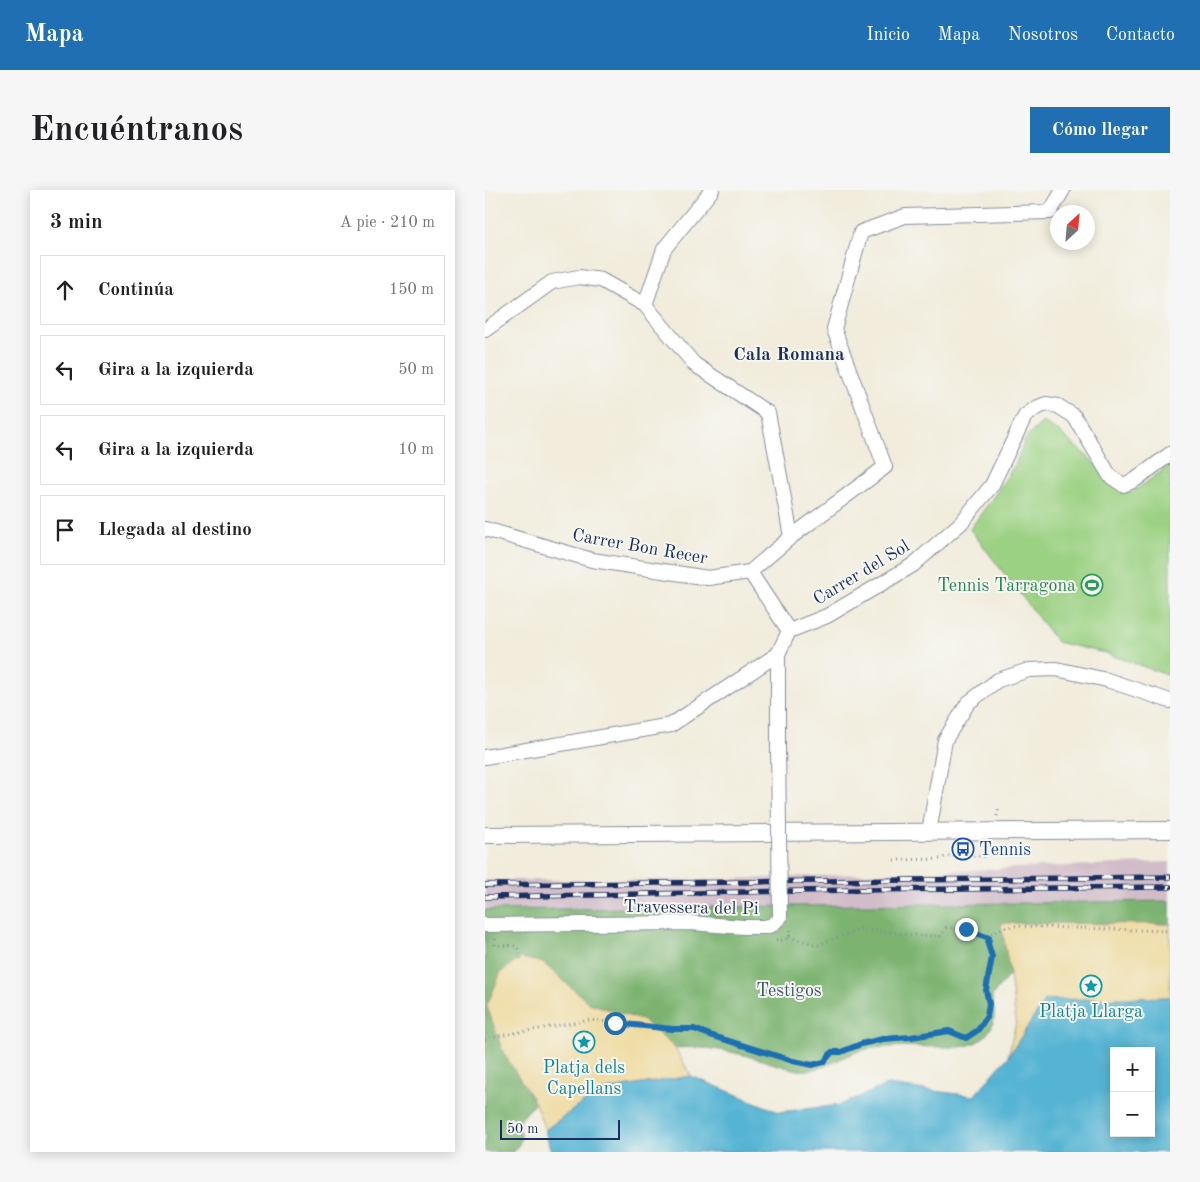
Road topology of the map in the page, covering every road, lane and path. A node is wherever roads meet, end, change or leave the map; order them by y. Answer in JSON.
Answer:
{"nodes":[{"id":1,"x":712,"y":190,"type":"edge"},
{"id":2,"x":1063,"y":190,"type":"edge"},
{"id":3,"x":645,"y":305,"type":"junction"},
{"id":4,"x":485,"y":330,"type":"edge"},
{"id":5,"x":1170,"y":454,"type":"edge"},
{"id":6,"x":485,"y":530,"type":"edge"},
{"id":7,"x":791,"y":537,"type":"junction"},
{"id":8,"x":750,"y":572,"type":"junction"},
{"id":9,"x":789,"y":631,"type":"junction"},
{"id":10,"x":778,"y":654,"type":"junction"},
{"id":11,"x":1170,"y":701,"type":"edge"},
{"id":12,"x":485,"y":757,"type":"edge"},
{"id":13,"x":1170,"y":830,"type":"edge"},
{"id":14,"x":929,"y":832,"type":"junction"},
{"id":15,"x":485,"y":834,"type":"edge"},
{"id":16,"x":490,"y":926,"type":"edge"},
{"id":17,"x":1170,"y":931,"type":"edge"},
{"id":18,"x":789,"y":937,"type":"dead end"},
{"id":19,"x":989,"y":938,"type":"junction"},
{"id":20,"x":521,"y":958,"type":"dead end"},
{"id":21,"x":485,"y":1040,"type":"edge"}],
"edges":[{"from":1,"to":3,"type":"street"},
{"from":2,"to":7,"type":"street"},
{"from":3,"to":4,"type":"street"},
{"from":3,"to":7,"type":"street"},
{"from":5,"to":9,"type":"street","name":"Carrer del Sol"},
{"from":6,"to":8,"type":"street","name":"Carrer Bon Recer"},
{"from":7,"to":8,"type":"street"},
{"from":8,"to":9,"type":"street"},
{"from":9,"to":10,"type":"street"},
{"from":10,"to":12,"type":"street"},
{"from":10,"to":16,"type":"street","name":"Travessera del Pi","bridge":true},
{"from":11,"to":14,"type":"street"},
{"from":13,"to":14,"type":"street"},
{"from":14,"to":15,"type":"street"},
{"from":16,"to":20,"type":"path"},
{"from":17,"to":19,"type":"path"},
{"from":18,"to":19,"type":"path"},
{"from":19,"to":21,"type":"path"}]}
